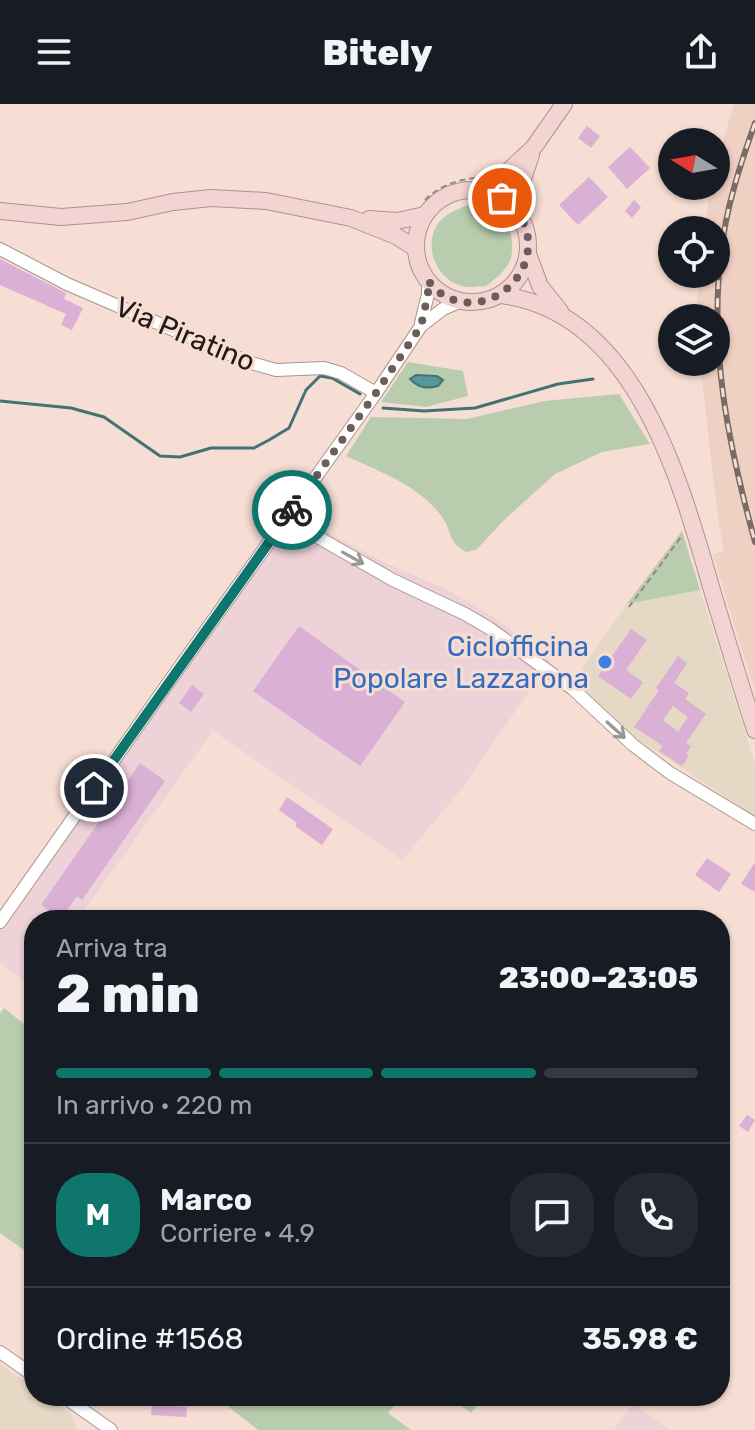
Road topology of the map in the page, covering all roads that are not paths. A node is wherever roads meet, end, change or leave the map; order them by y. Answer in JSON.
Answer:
{"nodes":[{"id":1,"x":564,"y":104,"type":"edge"},
{"id":2,"x":534,"y":147,"type":"junction"},
{"id":3,"x":482,"y":184,"type":"junction"},
{"id":4,"x":424,"y":208,"type":"junction"},
{"id":5,"x":0,"y":211,"type":"edge"},
{"id":6,"x":517,"y":212,"type":"junction"},
{"id":7,"x":351,"y":218,"type":"junction"},
{"id":8,"x":415,"y":248,"type":"junction"},
{"id":9,"x":0,"y":249,"type":"edge"},
{"id":10,"x":528,"y":254,"type":"junction"},
{"id":11,"x":428,"y":281,"type":"junction"},
{"id":12,"x":501,"y":295,"type":"junction"},
{"id":13,"x":459,"y":302,"type":"junction"},
{"id":14,"x":563,"y":316,"type":"junction"},
{"id":15,"x":421,"y":326,"type":"junction"},
{"id":16,"x":376,"y":393,"type":"junction"},
{"id":17,"x":286,"y":519,"type":"junction"},
{"id":18,"x":755,"y":730,"type":"edge"},
{"id":19,"x":755,"y":824,"type":"edge"},
{"id":20,"x":0,"y":922,"type":"edge"},
{"id":21,"x":0,"y":1352,"type":"edge"},
{"id":22,"x":24,"y":1369,"type":"edge"},
{"id":23,"x":77,"y":1406,"type":"edge"},
{"id":24,"x":111,"y":1430,"type":"edge"}],
"edges":[{"from":1,"to":2,"type":"main road"},
{"from":2,"to":3,"type":"main road"},
{"from":2,"to":6,"type":"main road"},
{"from":3,"to":4,"type":"main road"},
{"from":3,"to":6,"type":"main road"},
{"from":4,"to":7,"type":"main road"},
{"from":4,"to":8,"type":"main road"},
{"from":5,"to":7,"type":"main road"},
{"from":6,"to":10,"type":"main road"},
{"from":7,"to":8,"type":"main road"},
{"from":8,"to":11,"type":"main road"},
{"from":9,"to":16,"type":"street","name":"Via Piratino"},
{"from":10,"to":12,"type":"main road"},
{"from":10,"to":14,"type":"main road"},
{"from":11,"to":13,"type":"main road"},
{"from":11,"to":15,"type":"street"},
{"from":12,"to":13,"type":"main road"},
{"from":12,"to":14,"type":"main road"},
{"from":13,"to":15,"type":"street"},
{"from":14,"to":18,"type":"main road"},
{"from":15,"to":16,"type":"street"},
{"from":16,"to":17,"type":"street"},
{"from":17,"to":19,"type":"street","one_way":true},
{"from":17,"to":20,"type":"street"},
{"from":21,"to":22,"type":"street"},
{"from":23,"to":24,"type":"street"}]}
